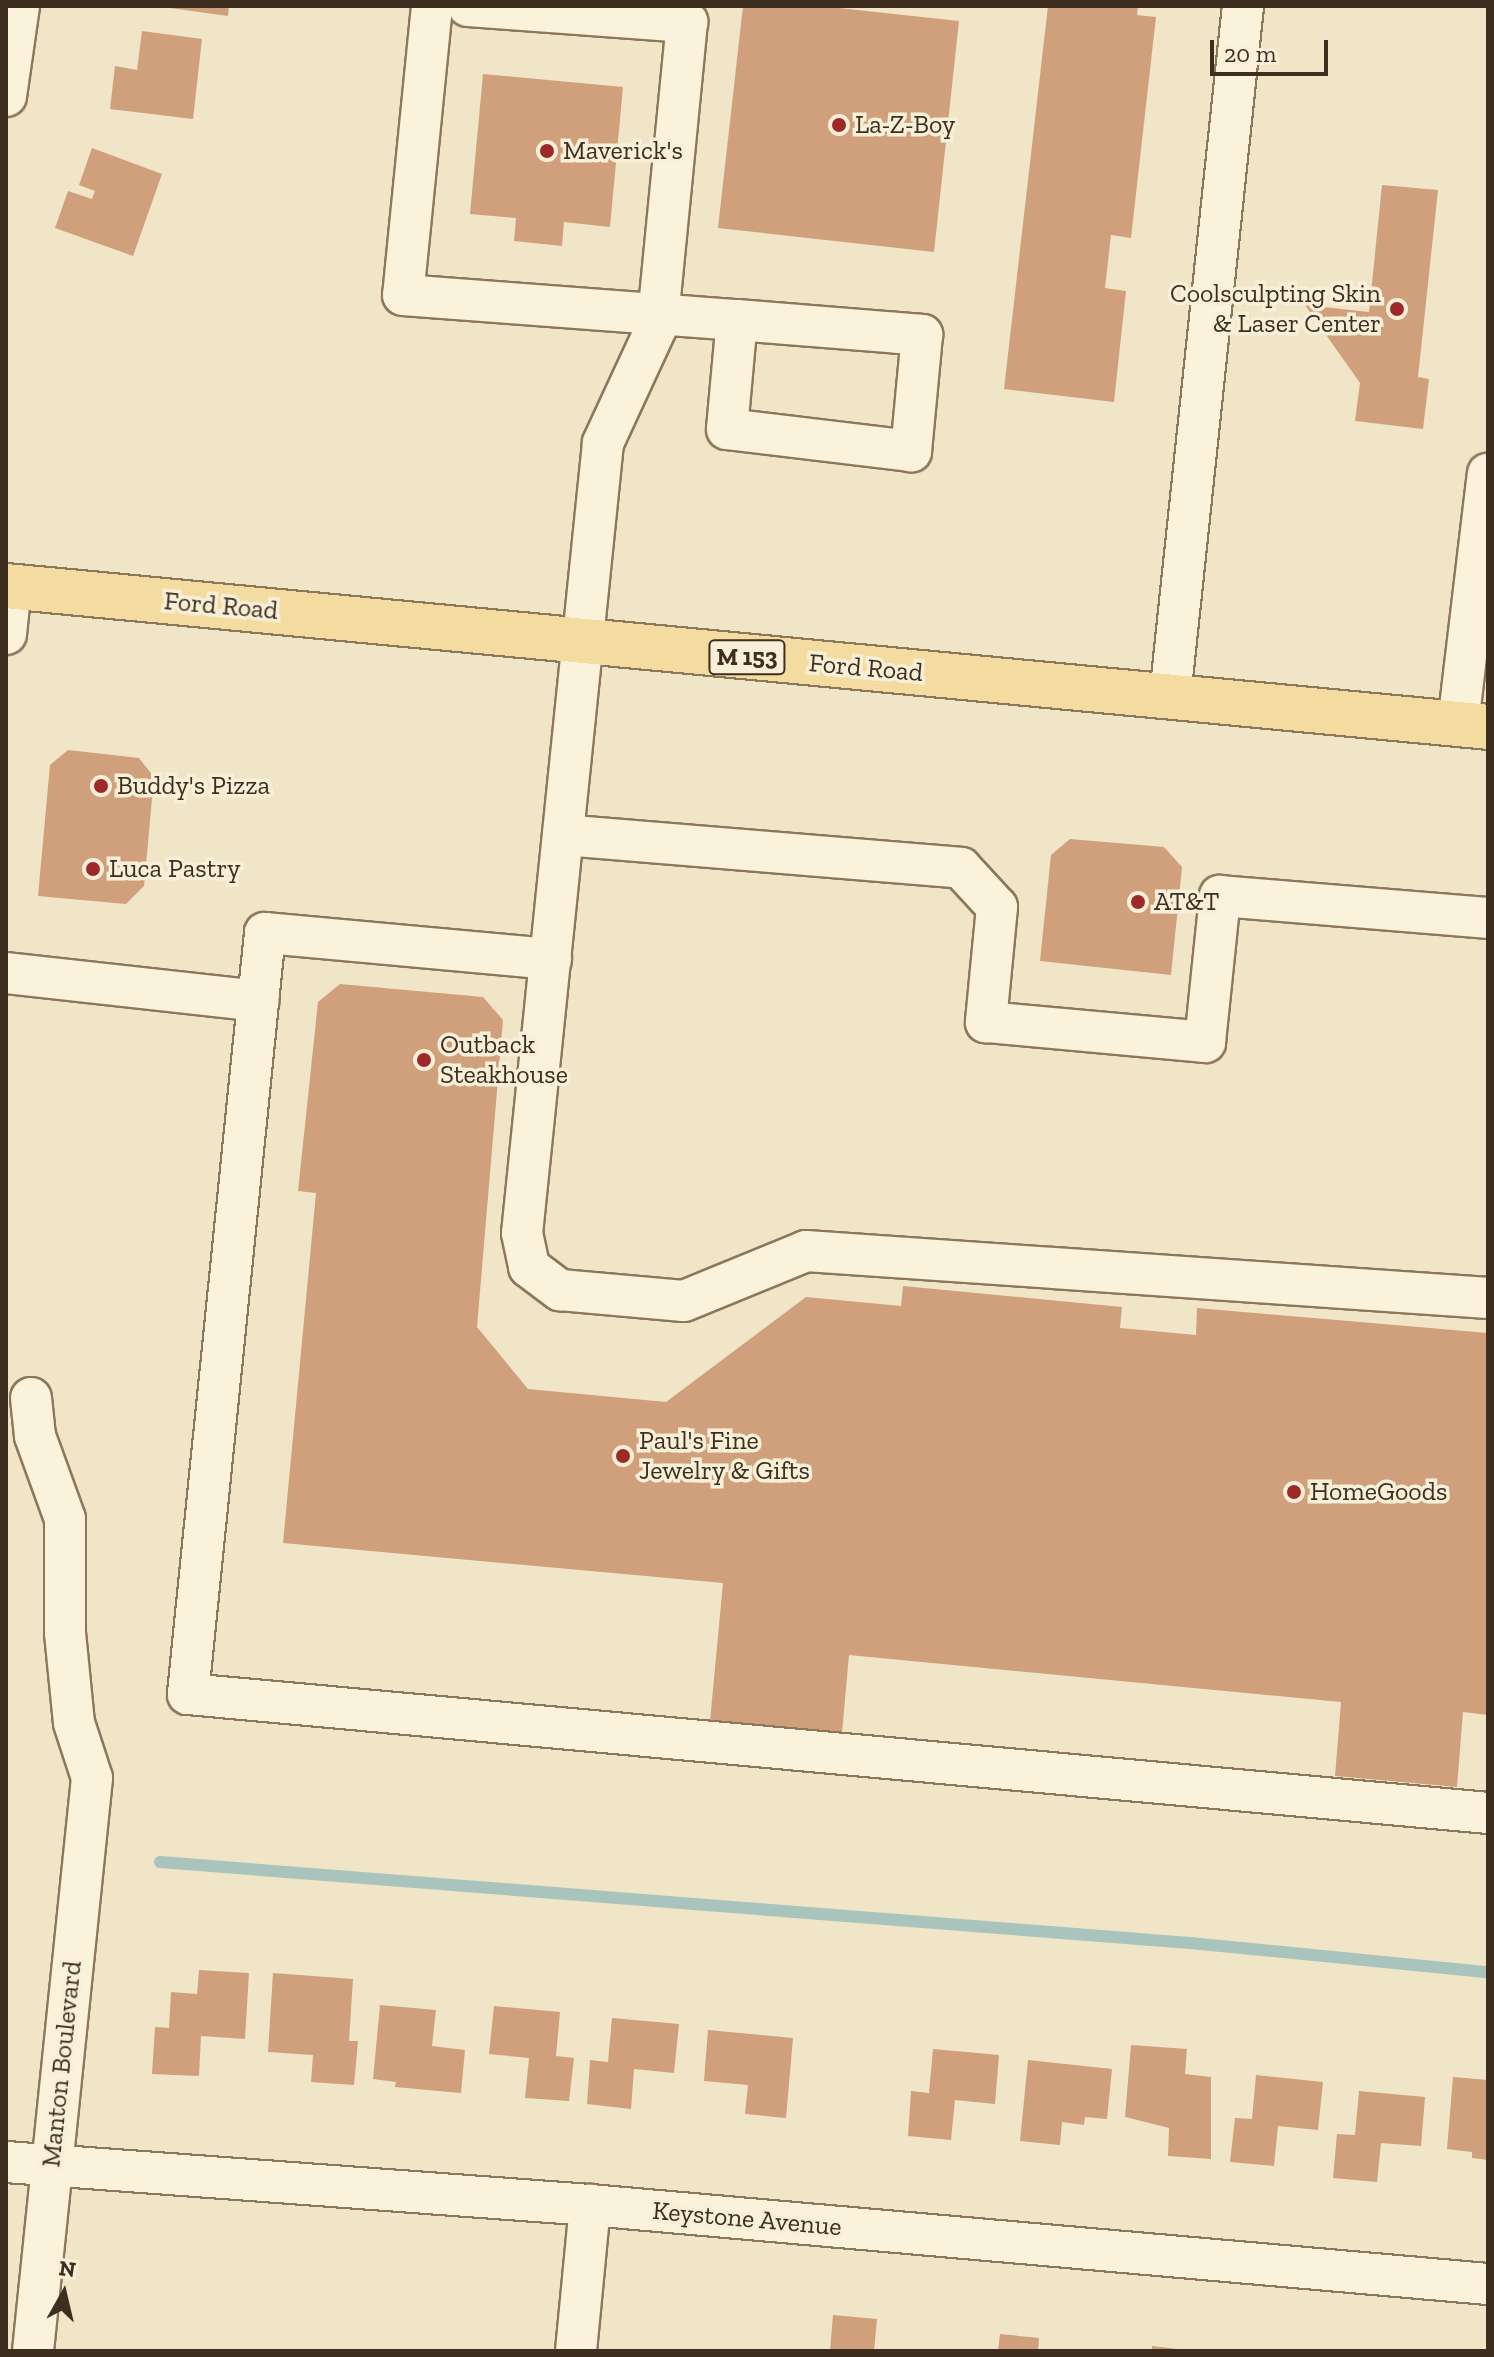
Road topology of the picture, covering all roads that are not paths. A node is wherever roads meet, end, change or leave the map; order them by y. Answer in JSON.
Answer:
{"nodes":[{"id":1,"x":19,"y":6,"type":"edge"},
{"id":2,"x":432,"y":6,"type":"edge"},
{"id":3,"x":468,"y":6,"type":"edge"},
{"id":4,"x":1243,"y":6,"type":"edge"},
{"id":5,"x":694,"y":14,"type":"edge"},
{"id":6,"x":6,"y":96,"type":"edge"},
{"id":7,"x":658,"y":315,"type":"junction"},
{"id":8,"x":737,"y":320,"type":"junction"},
{"id":9,"x":1488,"y":474,"type":"edge"},
{"id":10,"x":8,"y":586,"type":"edge"},
{"id":11,"x":6,"y":634,"type":"edge"},
{"id":12,"x":583,"y":641,"type":"junction"},
{"id":13,"x":1170,"y":697,"type":"junction"},
{"id":14,"x":1473,"y":726,"type":"edge"},
{"id":15,"x":563,"y":835,"type":"junction"},
{"id":16,"x":1488,"y":918,"type":"edge"},
{"id":17,"x":551,"y":959,"type":"junction"},
{"id":18,"x":6,"y":973,"type":"edge"},
{"id":19,"x":258,"y":1001,"type":"junction"},
{"id":20,"x":1488,"y":1298,"type":"edge"},
{"id":21,"x":31,"y":1398,"type":"dead end"},
{"id":22,"x":1488,"y":1813,"type":"edge"},
{"id":23,"x":6,"y":2162,"type":"edge"},
{"id":24,"x":52,"y":2167,"type":"junction"},
{"id":25,"x":590,"y":2205,"type":"junction"},
{"id":26,"x":1488,"y":2284,"type":"edge"},
{"id":27,"x":33,"y":2351,"type":"edge"},
{"id":28,"x":576,"y":2351,"type":"edge"}],
"edges":[{"from":1,"to":6,"type":"street"},
{"from":2,"to":7,"type":"street"},
{"from":3,"to":5,"type":"street"},
{"from":4,"to":13,"type":"street"},
{"from":5,"to":7,"type":"street"},
{"from":7,"to":8,"type":"street"},
{"from":7,"to":12,"type":"street"},
{"from":8,"to":8,"type":"street"},
{"from":9,"to":14,"type":"street"},
{"from":10,"to":11,"type":"street"},
{"from":10,"to":12,"type":"main road","name":"Ford Road","number":"M 153"},
{"from":12,"to":13,"type":"main road","name":"Ford Road","number":"M 153"},
{"from":12,"to":15,"type":"street"},
{"from":13,"to":14,"type":"main road","name":"Ford Road","number":"M 153"},
{"from":15,"to":16,"type":"street"},
{"from":15,"to":17,"type":"street"},
{"from":17,"to":19,"type":"street"},
{"from":17,"to":20,"type":"street"},
{"from":18,"to":19,"type":"street"},
{"from":19,"to":22,"type":"street"},
{"from":21,"to":24,"type":"street","name":"Manton Boulevard"},
{"from":23,"to":24,"type":"street","name":"Keystone Avenue"},
{"from":24,"to":25,"type":"street","name":"Keystone Avenue"},
{"from":24,"to":27,"type":"street","name":"Manton Boulevard"},
{"from":25,"to":26,"type":"street","name":"Keystone Avenue"},
{"from":25,"to":28,"type":"street"}]}
